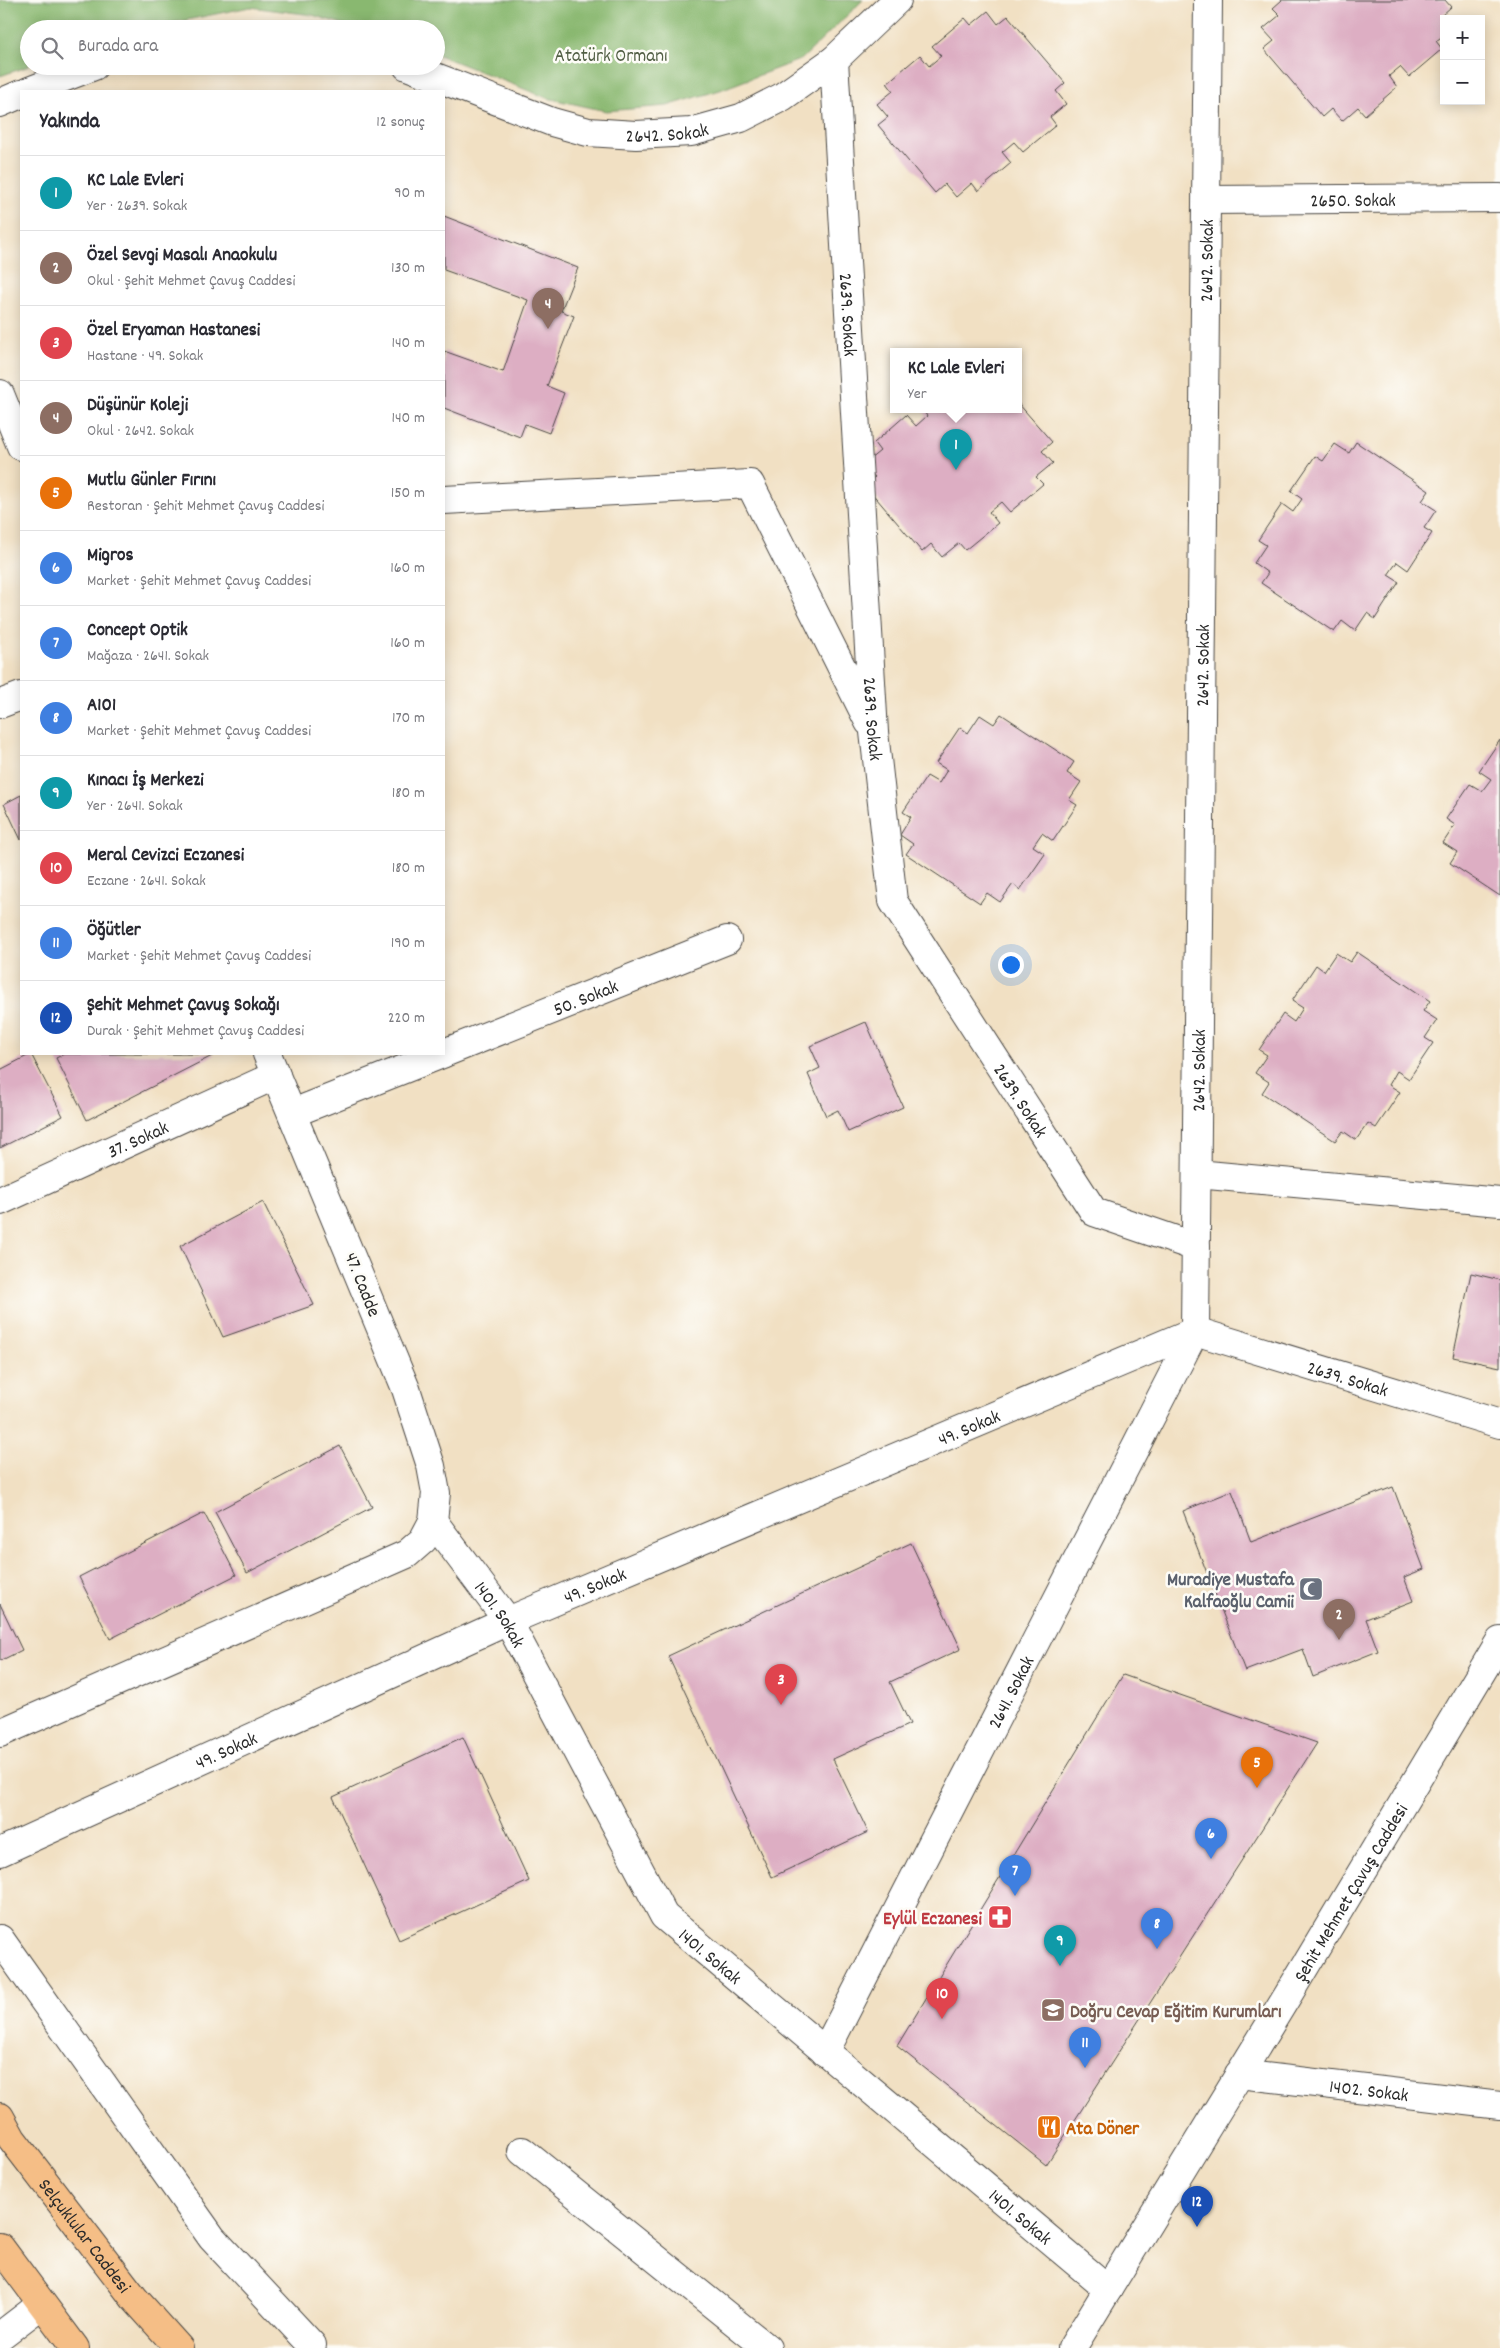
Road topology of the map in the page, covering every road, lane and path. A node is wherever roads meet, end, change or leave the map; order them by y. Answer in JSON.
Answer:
{"nodes":[{"id":1,"x":897,"y":0,"type":"edge"},
{"id":2,"x":1208,"y":0,"type":"edge"},
{"id":3,"x":834,"y":60,"type":"junction"},
{"id":4,"x":71,"y":75,"type":"edge"},
{"id":5,"x":430,"y":75,"type":"edge"},
{"id":6,"x":32,"y":90,"type":"edge"},
{"id":7,"x":20,"y":94,"type":"edge"},
{"id":8,"x":0,"y":103,"type":"edge"},
{"id":9,"x":1500,"y":198,"type":"edge"},
{"id":10,"x":1207,"y":200,"type":"junction"},
{"id":11,"x":0,"y":394,"type":"edge"},
{"id":12,"x":20,"y":444,"type":"edge"},
{"id":13,"x":445,"y":500,"type":"edge"},
{"id":14,"x":20,"y":696,"type":"edge"},
{"id":15,"x":0,"y":704,"type":"edge"},
{"id":16,"x":874,"y":732,"type":"junction"},
{"id":17,"x":727,"y":940,"type":"dead end"},
{"id":18,"x":445,"y":1053,"type":"edge"},
{"id":19,"x":440,"y":1055,"type":"edge"},
{"id":20,"x":272,"y":1064,"type":"edge"},
{"id":21,"x":293,"y":1112,"type":"junction"},
{"id":22,"x":1197,"y":1174,"type":"junction"},
{"id":23,"x":0,"y":1201,"type":"edge"},
{"id":24,"x":1500,"y":1202,"type":"edge"},
{"id":25,"x":1196,"y":1247,"type":"junction"},
{"id":26,"x":1196,"y":1331,"type":"junction"},
{"id":27,"x":1500,"y":1424,"type":"edge"},
{"id":28,"x":433,"y":1521,"type":"junction"},
{"id":29,"x":508,"y":1620,"type":"junction"},
{"id":30,"x":1500,"y":1641,"type":"edge"},
{"id":31,"x":0,"y":1733,"type":"edge"},
{"id":32,"x":0,"y":1852,"type":"edge"},
{"id":33,"x":0,"y":1938,"type":"edge"},
{"id":34,"x":825,"y":2052,"type":"junction"},
{"id":35,"x":1239,"y":2074,"type":"junction"},
{"id":36,"x":1500,"y":2105,"type":"edge"},
{"id":37,"x":0,"y":2117,"type":"edge"},
{"id":38,"x":522,"y":2152,"type":"dead end"},
{"id":39,"x":2,"y":2252,"type":"edge"},
{"id":40,"x":1108,"y":2289,"type":"junction"},
{"id":41,"x":42,"y":2304,"type":"junction"},
{"id":42,"x":0,"y":2336,"type":"edge"},
{"id":43,"x":312,"y":2345,"type":"dead end"},
{"id":44,"x":75,"y":2348,"type":"edge"},
{"id":45,"x":179,"y":2348,"type":"edge"},
{"id":46,"x":767,"y":2348,"type":"edge"},
{"id":47,"x":1072,"y":2348,"type":"edge"}],
"edges":[{"from":1,"to":3,"type":"street","name":"2642. Sokak"},
{"from":2,"to":10,"type":"street","name":"2642. Sokak"},
{"from":3,"to":5,"type":"street","name":"2642. Sokak"},
{"from":3,"to":16,"type":"street","name":"2639. Sokak"},
{"from":4,"to":6,"type":"street"},
{"from":7,"to":8,"type":"street"},
{"from":9,"to":10,"type":"street","name":"2650. Sokak"},
{"from":10,"to":22,"type":"street","name":"2642. Sokak"},
{"from":11,"to":12,"type":"street"},
{"from":13,"to":16,"type":"street"},
{"from":14,"to":15,"type":"street"},
{"from":16,"to":25,"type":"street","name":"2639. Sokak"},
{"from":17,"to":18,"type":"street","name":"50. Sokak"},
{"from":19,"to":21,"type":"street","name":"50. Sokak"},
{"from":20,"to":21,"type":"street","name":"47. Cadde"},
{"from":20,"to":23,"type":"street","name":"37. Sokak"},
{"from":21,"to":28,"type":"street","name":"47. Cadde"},
{"from":22,"to":24,"type":"street"},
{"from":22,"to":25,"type":"street","name":"2642. Sokak"},
{"from":25,"to":26,"type":"street","name":"2642. Sokak"},
{"from":26,"to":27,"type":"street","name":"2639. Sokak"},
{"from":26,"to":29,"type":"street","name":"49. Sokak"},
{"from":26,"to":34,"type":"street","name":"2641. Sokak"},
{"from":28,"to":29,"type":"street","name":"1401. Sokak"},
{"from":28,"to":31,"type":"street"},
{"from":29,"to":32,"type":"street","name":"49. Sokak"},
{"from":29,"to":34,"type":"street","name":"1401. Sokak"},
{"from":30,"to":35,"type":"street","name":"Şehit Mehmet Çavuş Caddesi"},
{"from":33,"to":43,"type":"street"},
{"from":34,"to":40,"type":"street","name":"1401. Sokak"},
{"from":35,"to":36,"type":"street","name":"1402. Sokak"},
{"from":35,"to":40,"type":"street","name":"Şehit Mehmet Çavuş Caddesi"},
{"from":37,"to":45,"type":"main road","name":"Selçuklular Caddesi"},
{"from":38,"to":46,"type":"street"},
{"from":39,"to":41,"type":"main road"},
{"from":40,"to":47,"type":"street","name":"Şehit Mehmet Çavuş Caddesi"},
{"from":41,"to":42,"type":"street"},
{"from":41,"to":44,"type":"main road"}]}
